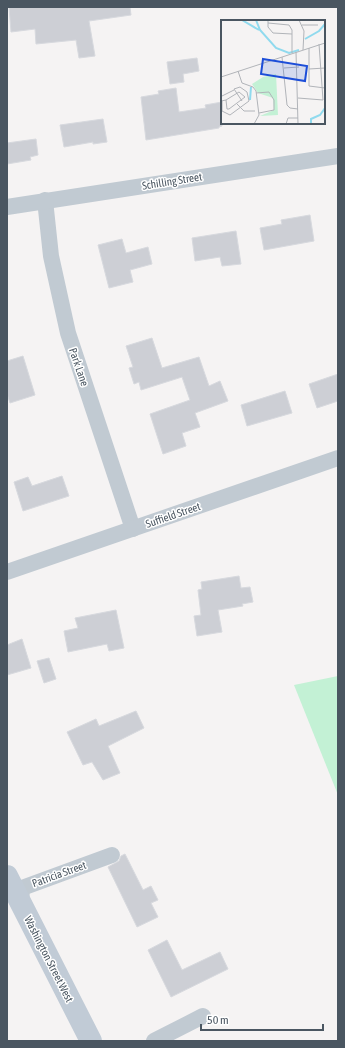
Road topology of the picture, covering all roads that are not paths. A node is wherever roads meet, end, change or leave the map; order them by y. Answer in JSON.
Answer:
{"nodes":[{"id":1,"x":338,"y":156,"type":"edge"},
{"id":2,"x":45,"y":200,"type":"junction"},
{"id":3,"x":7,"y":207,"type":"edge"},
{"id":4,"x":338,"y":458,"type":"edge"},
{"id":5,"x":133,"y":529,"type":"junction"},
{"id":6,"x":7,"y":572,"type":"edge"},
{"id":7,"x":112,"y":855,"type":"dead end"},
{"id":8,"x":7,"y":876,"type":"edge"},
{"id":9,"x":21,"y":904,"type":"junction"},
{"id":10,"x":203,"y":1016,"type":"dead end"},
{"id":11,"x":91,"y":1041,"type":"edge"},
{"id":12,"x":154,"y":1041,"type":"edge"}],
"edges":[{"from":1,"to":2,"type":"street","name":"Schilling Street"},
{"from":2,"to":3,"type":"street","name":"Schilling Street"},
{"from":2,"to":5,"type":"street","name":"Park Lane"},
{"from":4,"to":5,"type":"street","name":"Suffield Street"},
{"from":5,"to":6,"type":"street","name":"Suffield Street"},
{"from":7,"to":9,"type":"street","name":"Patricia Street"},
{"from":8,"to":9,"type":"street","name":"Washington Street West"},
{"from":9,"to":11,"type":"street","name":"Washington Street West"},
{"from":10,"to":12,"type":"street"}]}
